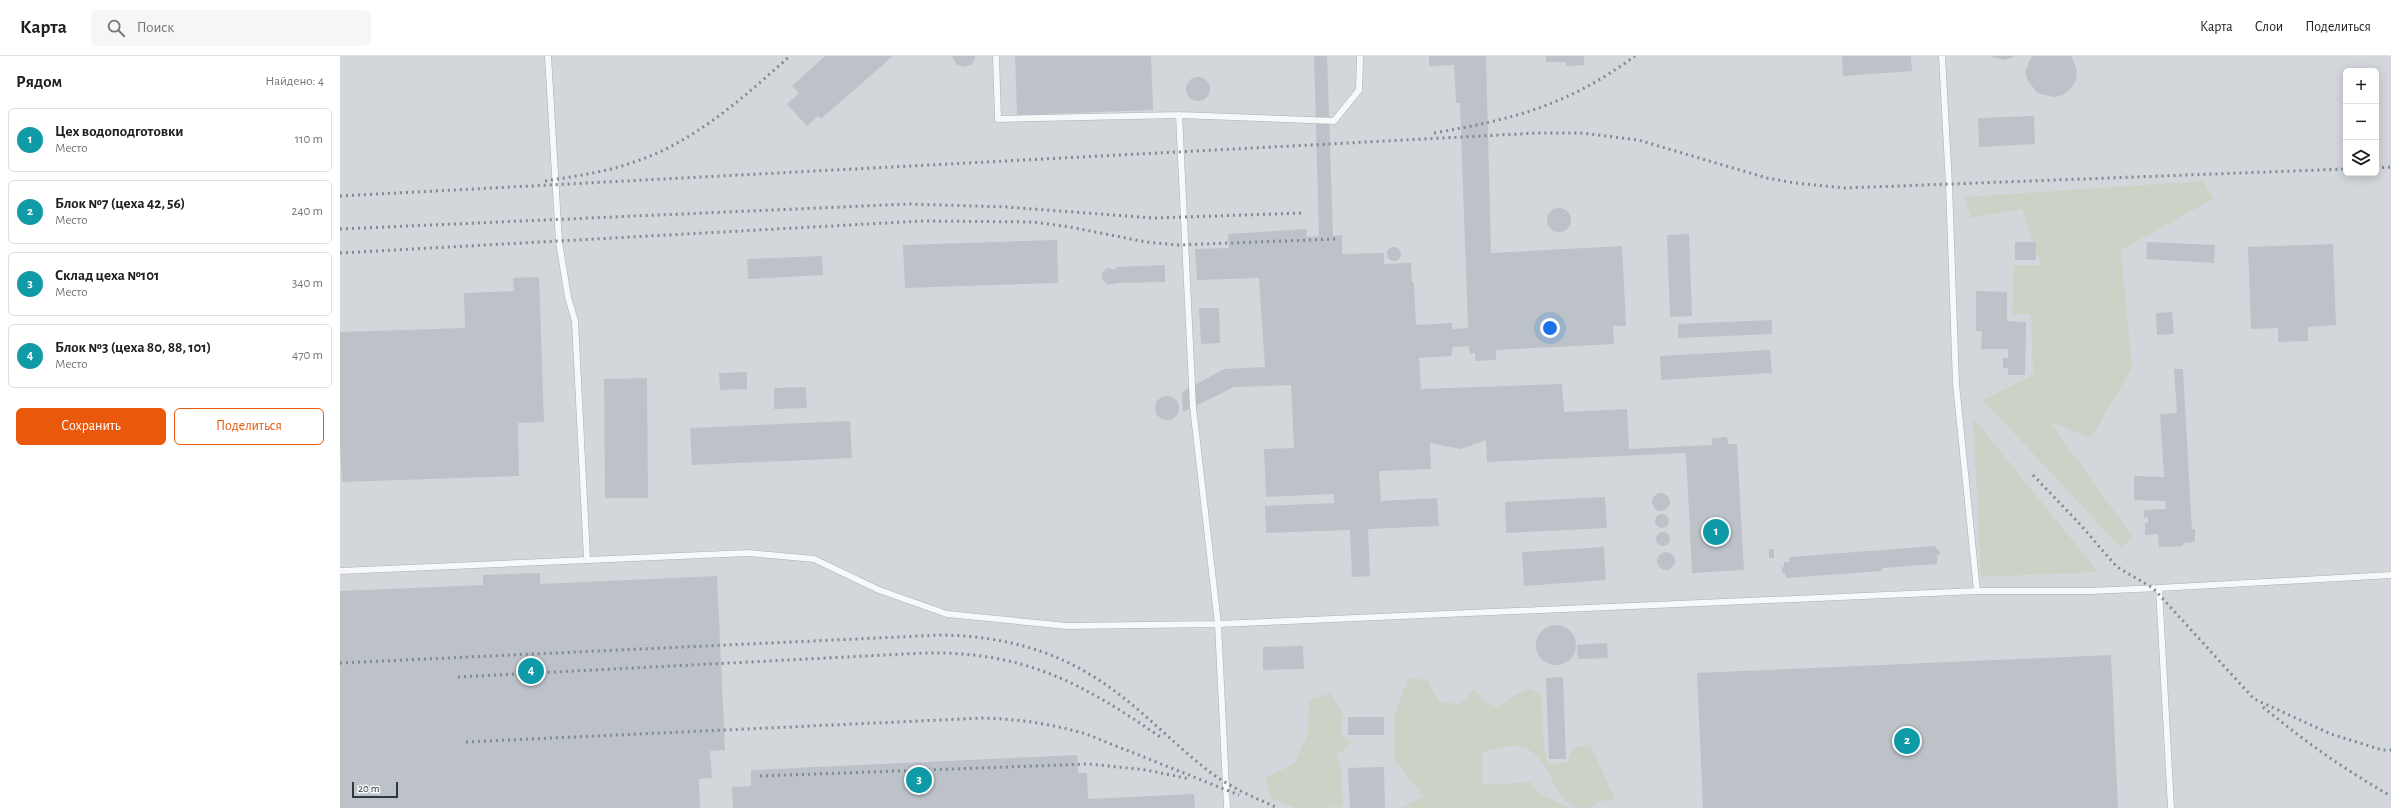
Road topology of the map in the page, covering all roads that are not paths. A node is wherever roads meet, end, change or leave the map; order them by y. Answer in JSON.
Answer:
{"nodes":[{"id":1,"x":548,"y":56,"type":"edge"},
{"id":2,"x":996,"y":56,"type":"edge"},
{"id":3,"x":1360,"y":56,"type":"edge"},
{"id":4,"x":1942,"y":56,"type":"edge"},
{"id":5,"x":1179,"y":115,"type":"junction"},
{"id":6,"x":587,"y":559,"type":"junction"},
{"id":7,"x":340,"y":571,"type":"edge"},
{"id":8,"x":2391,"y":575,"type":"edge"},
{"id":9,"x":2160,"y":588,"type":"junction"},
{"id":10,"x":1977,"y":591,"type":"junction"},
{"id":11,"x":1218,"y":624,"type":"junction"},
{"id":12,"x":1227,"y":808,"type":"edge"},
{"id":13,"x":2171,"y":808,"type":"edge"}],
"edges":[{"from":1,"to":6,"type":"lane"},
{"from":2,"to":5,"type":"lane"},
{"from":3,"to":5,"type":"lane"},
{"from":4,"to":10,"type":"lane"},
{"from":5,"to":11,"type":"lane"},
{"from":6,"to":7,"type":"lane"},
{"from":6,"to":11,"type":"lane"},
{"from":8,"to":9,"type":"lane"},
{"from":9,"to":10,"type":"lane"},
{"from":9,"to":13,"type":"lane"},
{"from":10,"to":11,"type":"lane"},
{"from":11,"to":12,"type":"lane"}]}
